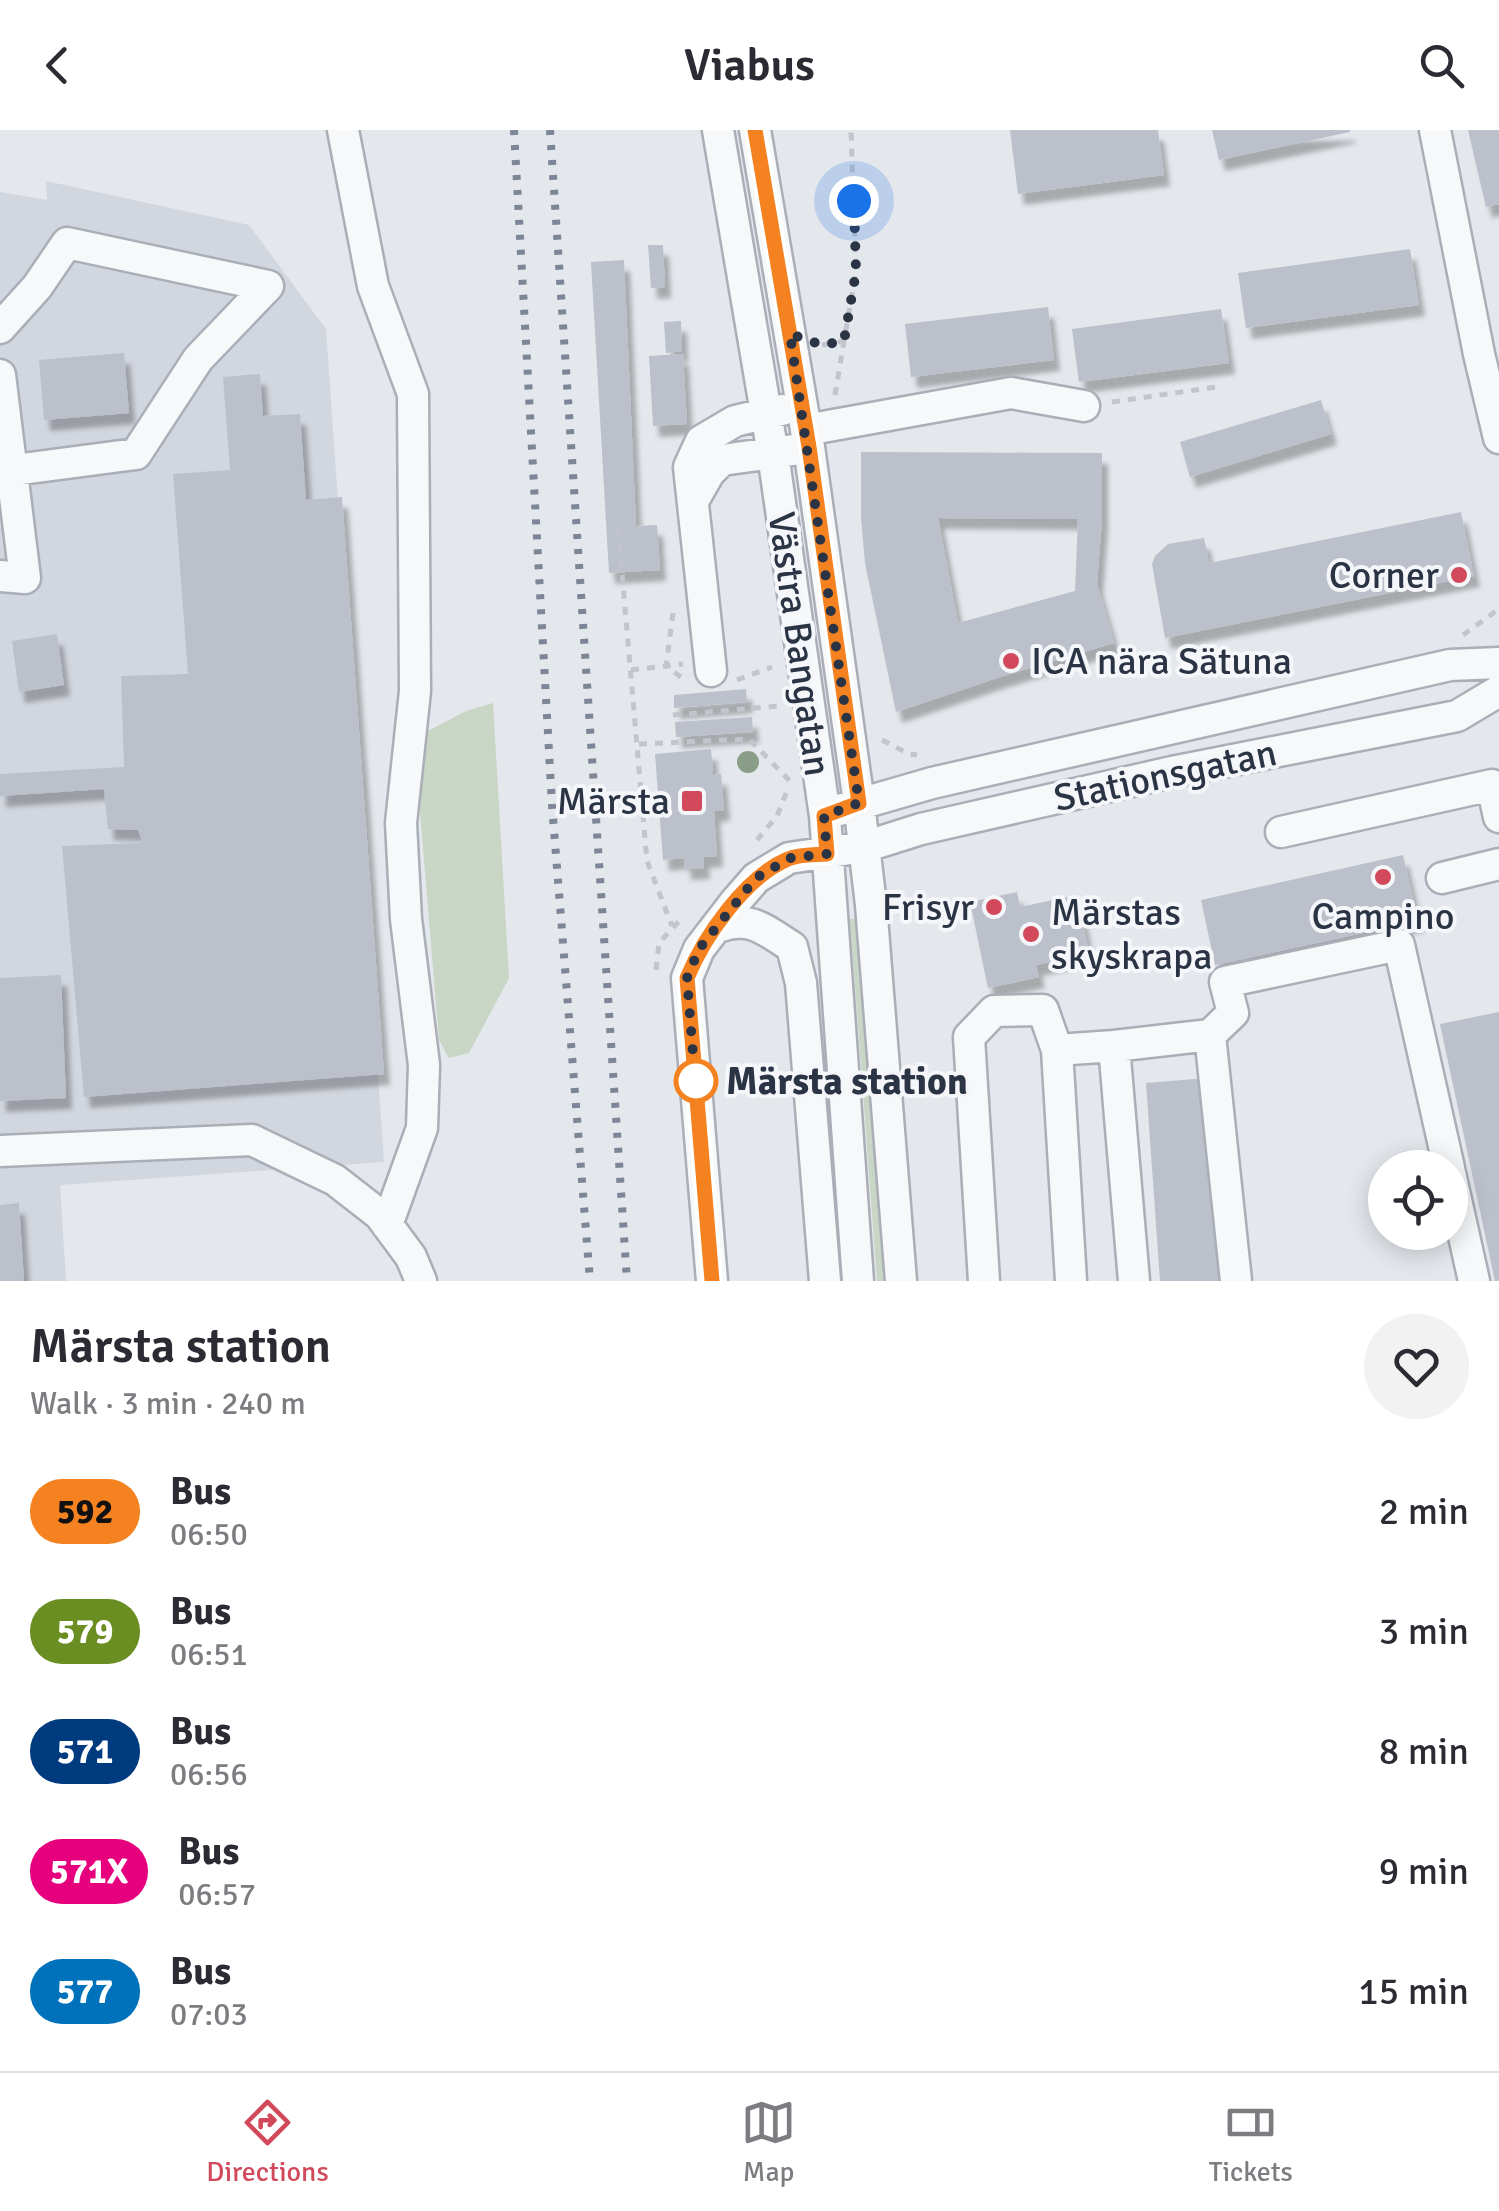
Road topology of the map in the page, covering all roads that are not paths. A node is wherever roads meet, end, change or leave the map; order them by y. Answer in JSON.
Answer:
{"nodes":[{"id":1,"x":343,"y":130,"type":"edge"},
{"id":2,"x":718,"y":130,"type":"edge"},
{"id":3,"x":755,"y":130,"type":"edge"},
{"id":4,"x":1435,"y":130,"type":"edge"},
{"id":5,"x":0,"y":328,"type":"edge"},
{"id":6,"x":0,"y":375,"type":"edge"},
{"id":7,"x":1084,"y":406,"type":"road end"},
{"id":8,"x":766,"y":411,"type":"junction"},
{"id":9,"x":805,"y":428,"type":"junction"},
{"id":10,"x":1499,"y":438,"type":"edge"},
{"id":11,"x":773,"y":454,"type":"junction"},
{"id":12,"x":14,"y":470,"type":"junction"},
{"id":13,"x":693,"y":500,"type":"junction"},
{"id":14,"x":0,"y":576,"type":"edge"},
{"id":15,"x":1499,"y":663,"type":"edge"},
{"id":16,"x":711,"y":666,"type":"road end"},
{"id":17,"x":1499,"y":691,"type":"edge"},
{"id":18,"x":859,"y":803,"type":"junction"},
{"id":19,"x":824,"y":816,"type":"junction"},
{"id":20,"x":1499,"y":817,"type":"edge"},
{"id":21,"x":1281,"y":832,"type":"dead end"},
{"id":22,"x":864,"y":847,"type":"junction"},
{"id":23,"x":827,"y":854,"type":"junction"},
{"id":24,"x":1499,"y":864,"type":"edge"},
{"id":25,"x":1442,"y":878,"type":"dead end"},
{"id":26,"x":708,"y":938,"type":"junction"},
{"id":27,"x":1210,"y":1035,"type":"junction"},
{"id":28,"x":1114,"y":1046,"type":"junction"},
{"id":29,"x":1056,"y":1050,"type":"junction"},
{"id":30,"x":1445,"y":1150,"type":"edge"},
{"id":31,"x":0,"y":1152,"type":"edge"},
{"id":32,"x":387,"y":1225,"type":"junction"},
{"id":33,"x":1467,"y":1250,"type":"edge"},
{"id":34,"x":422,"y":1281,"type":"edge"},
{"id":35,"x":712,"y":1281,"type":"edge"},
{"id":36,"x":824,"y":1281,"type":"edge"},
{"id":37,"x":858,"y":1281,"type":"edge"},
{"id":38,"x":901,"y":1281,"type":"edge"},
{"id":39,"x":984,"y":1281,"type":"edge"},
{"id":40,"x":1071,"y":1281,"type":"edge"},
{"id":41,"x":1134,"y":1281,"type":"edge"},
{"id":42,"x":1236,"y":1281,"type":"edge"},
{"id":43,"x":1474,"y":1281,"type":"edge"}],
"edges":[{"from":1,"to":32,"type":"street"},
{"from":2,"to":8,"type":"street","name":"Västra Bangatan"},
{"from":3,"to":9,"type":"street","name":"Västra Bangatan"},
{"from":4,"to":10,"type":"street"},
{"from":5,"to":12,"type":"street"},
{"from":6,"to":12,"type":"street"},
{"from":7,"to":9,"type":"street"},
{"from":8,"to":9,"type":"street"},
{"from":8,"to":11,"type":"street","name":"Västra Bangatan"},
{"from":8,"to":13,"type":"street"},
{"from":9,"to":11,"type":"street"},
{"from":9,"to":18,"type":"street","name":"Västra Bangatan"},
{"from":11,"to":13,"type":"street"},
{"from":11,"to":19,"type":"street","name":"Västra Bangatan"},
{"from":12,"to":14,"type":"street"},
{"from":13,"to":16,"type":"street"},
{"from":15,"to":18,"type":"street","name":"Stationsgatan"},
{"from":17,"to":22,"type":"street","name":"Stationsgatan"},
{"from":18,"to":19,"type":"street","name":"Stationsgatan"},
{"from":18,"to":22,"type":"street","name":"Västra Bangatan"},
{"from":19,"to":23,"type":"street","name":"Västra Bangatan"},
{"from":20,"to":21,"type":"street"},
{"from":22,"to":23,"type":"street","name":"Stationsgatan"},
{"from":22,"to":38,"type":"street","name":"Västra Bangatan"},
{"from":23,"to":26,"type":"street","name":"Stationsgatan"},
{"from":23,"to":37,"type":"street","name":"Västra Bangatan"},
{"from":24,"to":25,"type":"street"},
{"from":26,"to":35,"type":"street"},
{"from":26,"to":36,"type":"street"},
{"from":27,"to":28,"type":"street"},
{"from":27,"to":30,"type":"street"},
{"from":27,"to":42,"type":"street"},
{"from":28,"to":29,"type":"street"},
{"from":28,"to":41,"type":"street"},
{"from":29,"to":39,"type":"street"},
{"from":29,"to":40,"type":"street"},
{"from":31,"to":32,"type":"street"},
{"from":32,"to":34,"type":"street"},
{"from":33,"to":43,"type":"street"}]}
